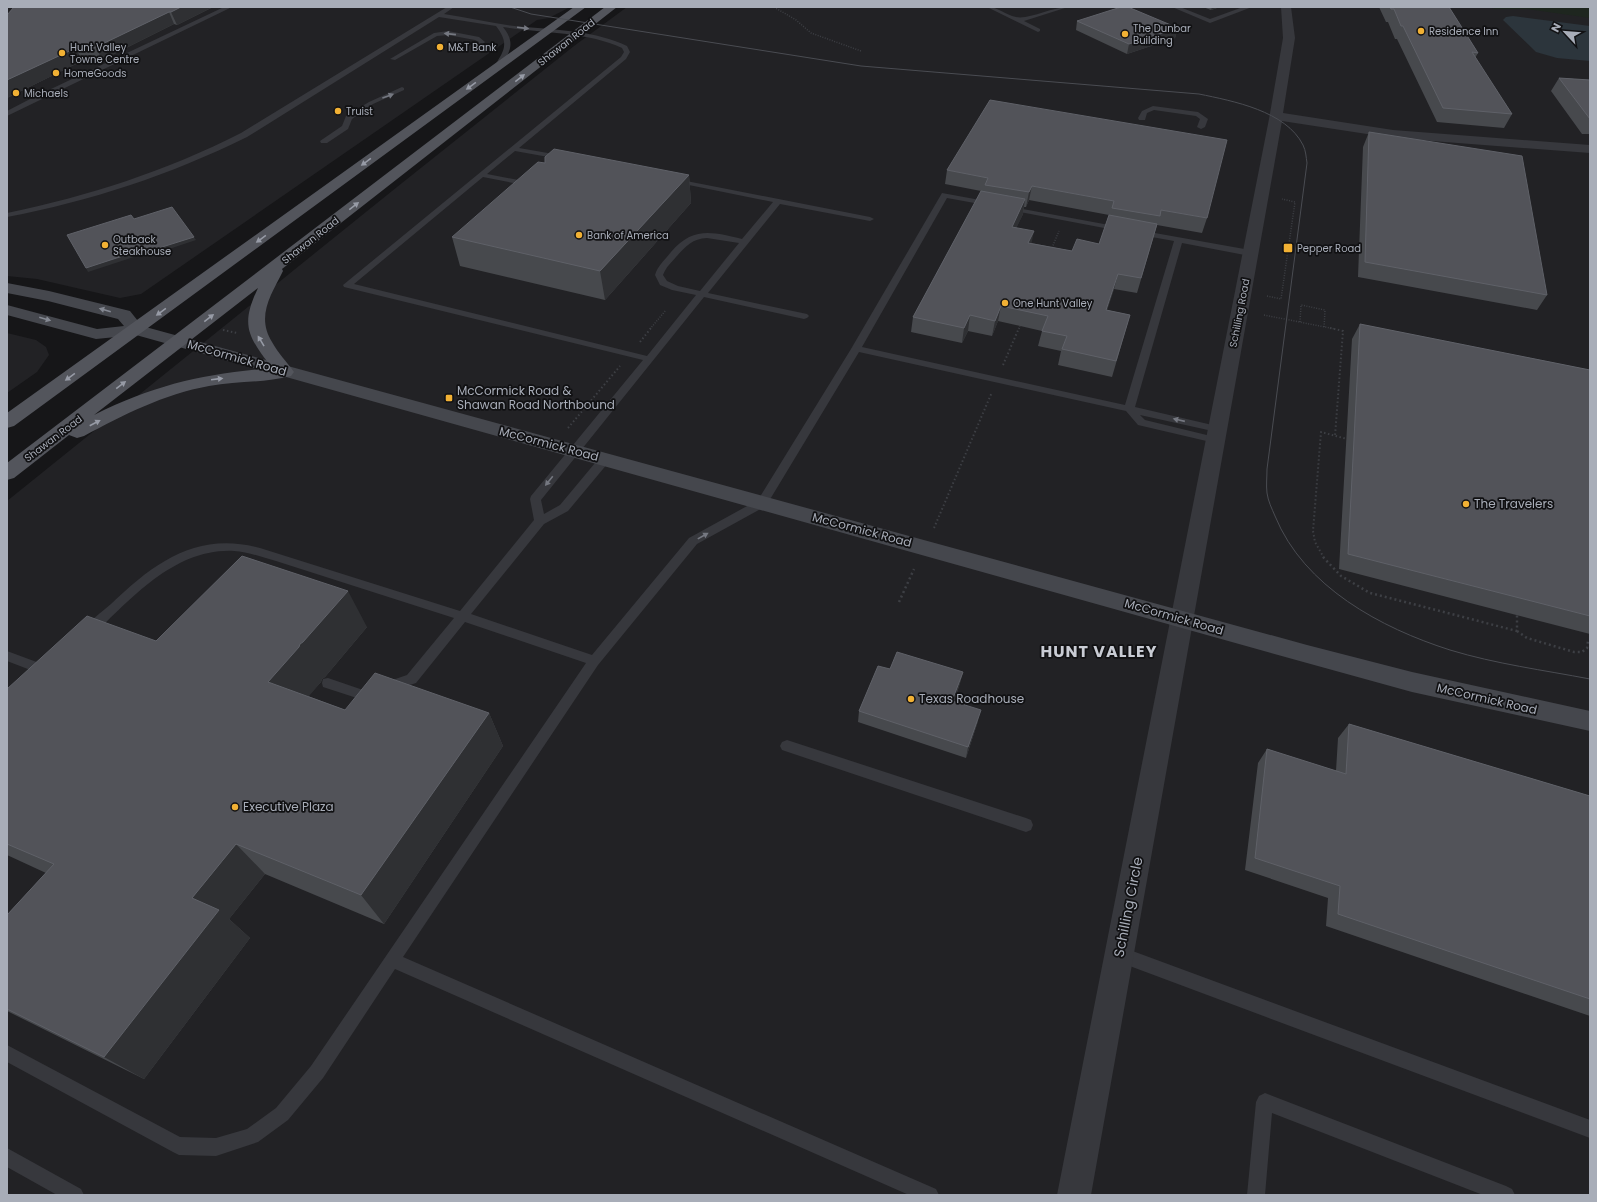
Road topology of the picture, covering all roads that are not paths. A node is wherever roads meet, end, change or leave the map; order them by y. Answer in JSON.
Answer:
{"nodes":[{"id":1,"x":229,"y":7,"type":"edge"},
{"id":2,"x":581,"y":7,"type":"edge"},
{"id":3,"x":612,"y":7,"type":"edge"},
{"id":4,"x":990,"y":7,"type":"edge"},
{"id":5,"x":1065,"y":7,"type":"edge"},
{"id":6,"x":1175,"y":7,"type":"edge"},
{"id":7,"x":1286,"y":7,"type":"edge"},
{"id":8,"x":448,"y":8,"type":"edge"},
{"id":9,"x":1247,"y":8,"type":"edge"},
{"id":10,"x":438,"y":15,"type":"junction"},
{"id":11,"x":1016,"y":19,"type":"junction"},
{"id":12,"x":1024,"y":19,"type":"junction"},
{"id":13,"x":498,"y":25,"type":"junction"},
{"id":14,"x":1045,"y":28,"type":"dead end"},
{"id":15,"x":548,"y":30,"type":"junction"},
{"id":16,"x":1038,"y":30,"type":"dead end"},
{"id":17,"x":576,"y":34,"type":"junction"},
{"id":18,"x":479,"y":46,"type":"dead end"},
{"id":19,"x":393,"y":59,"type":"dead end"},
{"id":20,"x":496,"y":68,"type":"junction"},
{"id":21,"x":402,"y":89,"type":"dead end"},
{"id":22,"x":7,"y":114,"type":"edge"},
{"id":23,"x":1276,"y":116,"type":"junction"},
{"id":24,"x":1142,"y":118,"type":"dead end"},
{"id":25,"x":1201,"y":127,"type":"dead end"},
{"id":26,"x":324,"y":141,"type":"dead end"},
{"id":27,"x":514,"y":149,"type":"junction"},
{"id":28,"x":1590,"y":149,"type":"edge"},
{"id":29,"x":574,"y":161,"type":"edge"},
{"id":30,"x":482,"y":175,"type":"junction"},
{"id":31,"x":664,"y":178,"type":"edge"},
{"id":32,"x":539,"y":187,"type":"edge"},
{"id":33,"x":778,"y":201,"type":"junction"},
{"id":34,"x":7,"y":215,"type":"edge"},
{"id":35,"x":870,"y":219,"type":"dead end"},
{"id":36,"x":1180,"y":240,"type":"junction"},
{"id":37,"x":744,"y":242,"type":"junction"},
{"id":38,"x":1250,"y":253,"type":"junction"},
{"id":39,"x":278,"y":264,"type":"junction"},
{"id":40,"x":7,"y":288,"type":"edge"},
{"id":41,"x":702,"y":294,"type":"junction"},
{"id":42,"x":7,"y":310,"type":"edge"},
{"id":43,"x":804,"y":316,"type":"dead end"},
{"id":44,"x":136,"y":330,"type":"junction"},
{"id":45,"x":178,"y":342,"type":"junction"},
{"id":46,"x":856,"y":349,"type":"junction"},
{"id":47,"x":649,"y":359,"type":"junction"},
{"id":48,"x":285,"y":372,"type":"junction"},
{"id":49,"x":1129,"y":409,"type":"junction"},
{"id":50,"x":7,"y":422,"type":"edge"},
{"id":51,"x":1216,"y":434,"type":"junction"},
{"id":52,"x":574,"y":451,"type":"junction"},
{"id":53,"x":23,"y":460,"type":"junction"},
{"id":54,"x":604,"y":460,"type":"junction"},
{"id":55,"x":7,"y":473,"type":"edge"},
{"id":56,"x":762,"y":503,"type":"junction"},
{"id":57,"x":540,"y":521,"type":"junction"},
{"id":58,"x":462,"y":616,"type":"junction"},
{"id":59,"x":1181,"y":618,"type":"junction"},
{"id":60,"x":79,"y":641,"type":"edge"},
{"id":61,"x":7,"y":656,"type":"edge"},
{"id":62,"x":57,"y":661,"type":"edge"},
{"id":63,"x":594,"y":661,"type":"junction"},
{"id":64,"x":46,"y":671,"type":"junction"},
{"id":65,"x":35,"y":681,"type":"edge"},
{"id":66,"x":328,"y":683,"type":"dead end"},
{"id":67,"x":1590,"y":721,"type":"edge"},
{"id":68,"x":787,"y":746,"type":"dead end"},
{"id":69,"x":1026,"y":825,"type":"dead end"},
{"id":70,"x":1119,"y":954,"type":"junction"},
{"id":71,"x":392,"y":960,"type":"junction"},
{"id":72,"x":7,"y":1053,"type":"edge"},
{"id":73,"x":1590,"y":1129,"type":"edge"},
{"id":74,"x":7,"y":1157,"type":"edge"},
{"id":75,"x":75,"y":1195,"type":"edge"},
{"id":76,"x":930,"y":1195,"type":"edge"},
{"id":77,"x":1074,"y":1195,"type":"edge"},
{"id":78,"x":1256,"y":1195,"type":"edge"},
{"id":79,"x":1506,"y":1195,"type":"edge"}],
"edges":[{"from":1,"to":22,"type":"lane"},
{"from":2,"to":15,"type":"main road","name":"Shawan Road"},
{"from":3,"to":17,"type":"main road","name":"Shawan Road"},
{"from":4,"to":11,"type":"lane"},
{"from":5,"to":12,"type":"lane"},
{"from":6,"to":9,"type":"lane"},
{"from":7,"to":23,"type":"street","name":"Schilling Road"},
{"from":8,"to":10,"type":"lane"},
{"from":8,"to":15,"type":"lane"},
{"from":10,"to":13,"type":"lane"},
{"from":10,"to":34,"type":"lane"},
{"from":11,"to":12,"type":"lane"},
{"from":11,"to":16,"type":"lane"},
{"from":12,"to":14,"type":"lane"},
{"from":13,"to":15,"type":"lane","one_way":true},
{"from":13,"to":20,"type":"lane"},
{"from":15,"to":17,"type":"lane"},
{"from":15,"to":20,"type":"main road","name":"Shawan Road"},
{"from":17,"to":27,"type":"lane"},
{"from":39,"to":17,"type":"main road","name":"Shawan Road","one_way":true},
{"from":18,"to":19,"type":"lane","one_way":true},
{"from":20,"to":44,"type":"main road","name":"Shawan Road","one_way":true},
{"from":26,"to":21,"type":"lane","one_way":true},
{"from":23,"to":28,"type":"street"},
{"from":23,"to":38,"type":"street","name":"Schilling Road"},
{"from":24,"to":25,"type":"lane"},
{"from":27,"to":29,"type":"lane"},
{"from":27,"to":30,"type":"lane"},
{"from":30,"to":32,"type":"lane"},
{"from":30,"to":47,"type":"lane"},
{"from":31,"to":33,"type":"lane"},
{"from":33,"to":35,"type":"lane"},
{"from":33,"to":37,"type":"lane"},
{"from":36,"to":38,"type":"lane"},
{"from":36,"to":46,"type":"lane"},
{"from":36,"to":49,"type":"lane"},
{"from":37,"to":41,"type":"lane"},
{"from":37,"to":41,"type":"lane"},
{"from":38,"to":51,"type":"street","name":"Schilling Road"},
{"from":45,"to":39,"type":"main road","name":"Shawan Road","one_way":true},
{"from":48,"to":39,"type":"main road","one_way":true},
{"from":44,"to":40,"type":"main road","one_way":true},
{"from":41,"to":43,"type":"lane"},
{"from":41,"to":47,"type":"lane"},
{"from":42,"to":44,"type":"main road","name":"McCormick Road","one_way":true},
{"from":44,"to":45,"type":"main road","name":"McCormick Road"},
{"from":44,"to":50,"type":"main road","name":"Shawan Road","one_way":true},
{"from":45,"to":48,"type":"main road","name":"McCormick Road"},
{"from":53,"to":45,"type":"main road","name":"Shawan Road","one_way":true},
{"from":46,"to":49,"type":"lane"},
{"from":46,"to":56,"type":"lane"},
{"from":47,"to":52,"type":"lane"},
{"from":48,"to":52,"type":"main road","name":"McCormick Road"},
{"from":53,"to":48,"type":"main road","one_way":true},
{"from":49,"to":51,"type":"lane"},
{"from":51,"to":59,"type":"street","name":"Schilling Road"},
{"from":52,"to":54,"type":"main road","name":"McCormick Road"},
{"from":52,"to":57,"type":"lane","one_way":true},
{"from":53,"to":55,"type":"main road","name":"Shawan Road"},
{"from":54,"to":56,"type":"main road","name":"McCormick Road"},
{"from":54,"to":57,"type":"lane"},
{"from":56,"to":59,"type":"main road","name":"McCormick Road"},
{"from":63,"to":56,"type":"lane","one_way":true},
{"from":57,"to":58,"type":"lane"},
{"from":58,"to":60,"type":"lane"},
{"from":58,"to":63,"type":"lane"},
{"from":58,"to":66,"type":"lane"},
{"from":59,"to":67,"type":"main road","name":"McCormick Road"},
{"from":59,"to":70,"type":"street","name":"Schilling Circle"},
{"from":61,"to":64,"type":"lane"},
{"from":62,"to":64,"type":"lane"},
{"from":63,"to":71,"type":"lane"},
{"from":64,"to":65,"type":"lane"},
{"from":68,"to":69,"type":"lane"},
{"from":70,"to":73,"type":"lane"},
{"from":70,"to":77,"type":"street","name":"Schilling Circle"},
{"from":71,"to":72,"type":"lane"},
{"from":71,"to":76,"type":"lane"},
{"from":74,"to":75,"type":"lane"},
{"from":78,"to":79,"type":"lane"}]}
